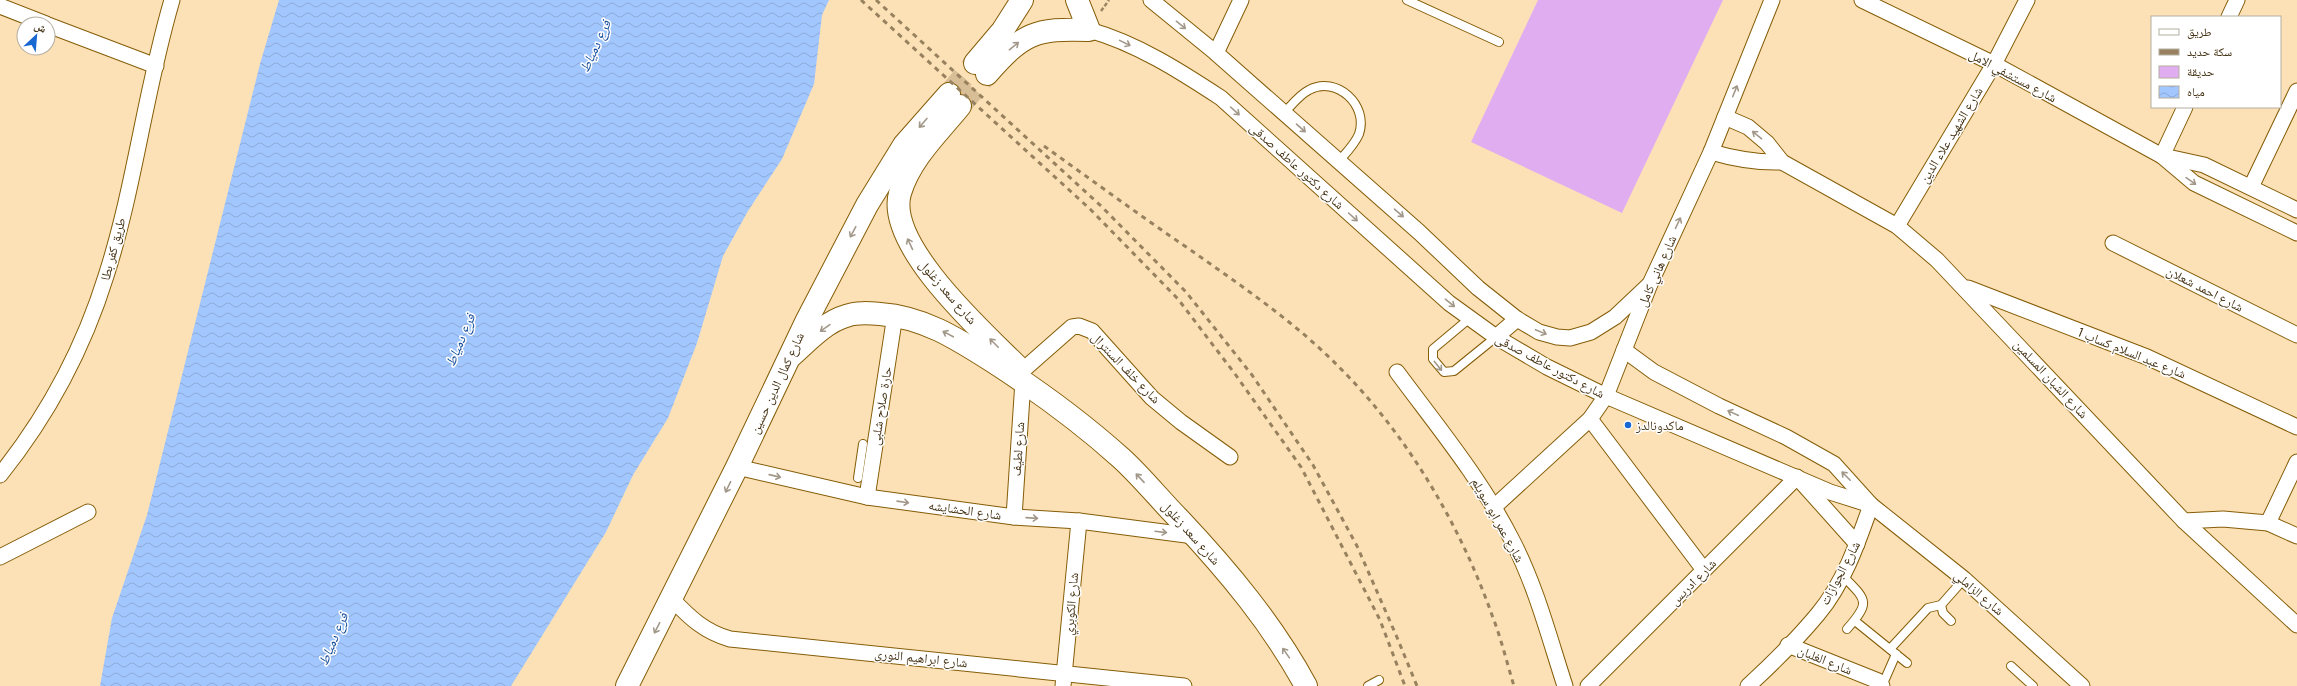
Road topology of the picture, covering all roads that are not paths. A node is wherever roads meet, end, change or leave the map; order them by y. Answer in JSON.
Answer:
{"nodes":[{"id":1,"x":172,"y":0,"type":"edge"},
{"id":2,"x":1022,"y":0,"type":"edge"},
{"id":3,"x":1077,"y":0,"type":"edge"},
{"id":4,"x":1151,"y":0,"type":"edge"},
{"id":5,"x":1241,"y":0,"type":"edge"},
{"id":6,"x":1407,"y":0,"type":"edge"},
{"id":7,"x":1772,"y":0,"type":"edge"},
{"id":8,"x":1862,"y":0,"type":"edge"},
{"id":9,"x":2027,"y":0,"type":"edge"},
{"id":10,"x":2237,"y":0,"type":"edge"},
{"id":11,"x":0,"y":6,"type":"edge"},
{"id":12,"x":26,"y":16,"type":"edge"},
{"id":13,"x":2229,"y":16,"type":"edge"},
{"id":14,"x":56,"y":27,"type":"edge"},
{"id":15,"x":1089,"y":30,"type":"junction"},
{"id":16,"x":1499,"y":42,"type":"dead end"},
{"id":17,"x":1216,"y":53,"type":"junction"},
{"id":18,"x":1994,"y":64,"type":"junction"},
{"id":19,"x":156,"y":66,"type":"junction"},
{"id":20,"x":2297,"y":91,"type":"edge"},
{"id":21,"x":954,"y":100,"type":"joint"},
{"id":22,"x":2185,"y":108,"type":"edge"},
{"id":23,"x":1284,"y":113,"type":"junction"},
{"id":24,"x":1725,"y":117,"type":"junction"},
{"id":25,"x":1711,"y":152,"type":"junction"},
{"id":26,"x":2162,"y":156,"type":"junction"},
{"id":27,"x":1339,"y":161,"type":"junction"},
{"id":28,"x":1782,"y":162,"type":"junction"},
{"id":29,"x":2251,"y":187,"type":"junction"},
{"id":30,"x":2297,"y":210,"type":"edge"},
{"id":31,"x":1897,"y":226,"type":"junction"},
{"id":32,"x":2297,"y":233,"type":"edge"},
{"id":33,"x":2113,"y":242,"type":"dead end"},
{"id":34,"x":1650,"y":284,"type":"junction"},
{"id":35,"x":1964,"y":287,"type":"junction"},
{"id":36,"x":895,"y":315,"type":"junction"},
{"id":37,"x":1470,"y":318,"type":"junction"},
{"id":38,"x":1518,"y":319,"type":"junction"},
{"id":39,"x":2297,"y":335,"type":"edge"},
{"id":40,"x":1496,"y":337,"type":"junction"},
{"id":41,"x":1624,"y":350,"type":"junction"},
{"id":42,"x":791,"y":356,"type":"junction"},
{"id":43,"x":1397,"y":372,"type":"dead end"},
{"id":44,"x":1023,"y":376,"type":"junction"},
{"id":45,"x":1606,"y":396,"type":"junction"},
{"id":46,"x":1590,"y":419,"type":"junction"},
{"id":47,"x":2297,"y":427,"type":"edge"},
{"id":48,"x":863,"y":444,"type":"dead end"},
{"id":49,"x":1230,"y":457,"type":"dead end"},
{"id":50,"x":2297,"y":462,"type":"edge"},
{"id":51,"x":866,"y":465,"type":"junction"},
{"id":52,"x":737,"y":467,"type":"junction"},
{"id":53,"x":0,"y":475,"type":"edge"},
{"id":54,"x":1797,"y":477,"type":"junction"},
{"id":55,"x":858,"y":478,"type":"dead end"},
{"id":56,"x":867,"y":497,"type":"junction"},
{"id":57,"x":1871,"y":505,"type":"junction"},
{"id":58,"x":1494,"y":507,"type":"junction"},
{"id":59,"x":88,"y":512,"type":"dead end"},
{"id":60,"x":1014,"y":517,"type":"junction"},
{"id":61,"x":1079,"y":521,"type":"junction"},
{"id":62,"x":2184,"y":521,"type":"junction"},
{"id":63,"x":2268,"y":523,"type":"junction"},
{"id":64,"x":1194,"y":536,"type":"junction"},
{"id":65,"x":2297,"y":536,"type":"edge"},
{"id":66,"x":1857,"y":544,"type":"junction"},
{"id":67,"x":0,"y":558,"type":"edge"},
{"id":68,"x":1704,"y":570,"type":"junction"},
{"id":69,"x":1842,"y":576,"type":"junction"},
{"id":70,"x":1964,"y":579,"type":"junction"},
{"id":71,"x":672,"y":599,"type":"junction"},
{"id":72,"x":1941,"y":605,"type":"junction"},
{"id":73,"x":1951,"y":620,"type":"dead end"},
{"id":74,"x":1855,"y":621,"type":"junction"},
{"id":75,"x":2297,"y":626,"type":"edge"},
{"id":76,"x":1847,"y":629,"type":"dead end"},
{"id":77,"x":1788,"y":645,"type":"junction"},
{"id":78,"x":1893,"y":651,"type":"junction"},
{"id":79,"x":1907,"y":663,"type":"dead end"},
{"id":80,"x":2011,"y":666,"type":"dead end"},
{"id":81,"x":1064,"y":679,"type":"edge"},
{"id":82,"x":1379,"y":680,"type":"dead end"},
{"id":83,"x":1752,"y":685,"type":"edge"},
{"id":84,"x":627,"y":686,"type":"edge"},
{"id":85,"x":1184,"y":686,"type":"edge"},
{"id":86,"x":1306,"y":686,"type":"edge"},
{"id":87,"x":1368,"y":686,"type":"edge"},
{"id":88,"x":1565,"y":686,"type":"edge"},
{"id":89,"x":1588,"y":686,"type":"edge"},
{"id":90,"x":1882,"y":686,"type":"edge"},
{"id":91,"x":2033,"y":686,"type":"edge"},
{"id":92,"x":2082,"y":686,"type":"edge"}],
"edges":[{"from":1,"to":19,"type":"street","name":"طريق كفر بطا"},
{"from":2,"to":15,"type":"main road","name":"شارع دكتور عاطف صدقى","one_way":true},
{"from":3,"to":15,"type":"main road"},
{"from":4,"to":17,"type":"street","name":"شارع دكتور عاطف صدقى","one_way":true},
{"from":5,"to":17,"type":"street"},
{"from":6,"to":16,"type":"lane"},
{"from":24,"to":7,"type":"street","name":"شارع هاني كامل","one_way":true},
{"from":8,"to":18,"type":"street","name":"شارع مستشفي الامل"},
{"from":9,"to":18,"type":"street","name":"شارع الشهيد علاء الدين"},
{"from":10,"to":13,"type":"street"},
{"from":11,"to":12,"type":"street"},
{"from":14,"to":19,"type":"street"},
{"from":15,"to":37,"type":"street","name":"شارع دكتور عاطف صدقى","one_way":true},
{"from":17,"to":23,"type":"street","name":"شارع دكتور عاطف صدقى"},
{"from":18,"to":26,"type":"street","name":"شارع مستشفي الامل"},
{"from":18,"to":31,"type":"street","name":"شارع الشهيد علاء الدين"},
{"from":19,"to":53,"type":"street","name":"طريق كفر بطا"},
{"from":20,"to":29,"type":"street"},
{"from":21,"to":42,"type":"main road","name":"شارع كمال الدين حسين","one_way":true},
{"from":44,"to":21,"type":"main road","name":"شارع سعد زغلول","one_way":true},
{"from":22,"to":26,"type":"street"},
{"from":23,"to":27,"type":"street","name":"شارع دكتور عاطف صدقى","one_way":true},
{"from":23,"to":27,"type":"lane"},
{"from":24,"to":25,"type":"street","name":"شارع هاني كامل"},
{"from":28,"to":24,"type":"street","name":"شارع الشبان المسلمين","one_way":true},
{"from":25,"to":28,"type":"street"},
{"from":34,"to":25,"type":"street","name":"شارع هاني كامل","one_way":true},
{"from":26,"to":29,"type":"street","name":"شارع مستشفي الامل"},
{"from":26,"to":32,"type":"street","name":"شارع مستشفي الامل","one_way":true},
{"from":27,"to":38,"type":"street","name":"شارع دكتور عاطف صدقى","one_way":true},
{"from":28,"to":31,"type":"street","name":"شارع الشبان المسلمين"},
{"from":29,"to":30,"type":"street","name":"شارع مستشفي الامل"},
{"from":31,"to":35,"type":"street","name":"شارع الشبان المسلمين"},
{"from":33,"to":39,"type":"street","name":"شارع احمد شعلان"},
{"from":38,"to":34,"type":"street","name":"شارع دكتور عاطف صدقى","one_way":true},
{"from":34,"to":41,"type":"street","name":"شارع هاني كامل"},
{"from":35,"to":47,"type":"street","name":"شارع عبد السلام كساب 1"},
{"from":35,"to":62,"type":"street","name":"شارع الشبان المسلمين"},
{"from":36,"to":42,"type":"main road","name":"شارع سعد زغلول","one_way":true},
{"from":44,"to":36,"type":"main road","name":"شارع سعد زغلول","one_way":true},
{"from":36,"to":51,"type":"street","name":"حارة صلاح شلبى"},
{"from":37,"to":40,"type":"street","name":"شارع دكتور عاطف صدقى"},
{"from":37,"to":40,"type":"lane","one_way":true},
{"from":38,"to":40,"type":"street"},
{"from":40,"to":45,"type":"street","name":"شارع دكتور عاطف صدقى"},
{"from":41,"to":45,"type":"street","name":"شارع هاني كامل"},
{"from":57,"to":41,"type":"street","one_way":true},
{"from":42,"to":52,"type":"main road","name":"شارع كمال الدين حسين"},
{"from":43,"to":58,"type":"street","name":"شارع عمر ابو سويلم"},
{"from":44,"to":49,"type":"street","name":"شارع خلف السنترال"},
{"from":44,"to":60,"type":"street","name":"شارع لطيف"},
{"from":64,"to":44,"type":"main road","name":"شارع سعد زغلول","one_way":true},
{"from":45,"to":46,"type":"street","name":"شارع هاني كامل"},
{"from":45,"to":54,"type":"street","name":"شارع دكتور عاطف صدقى"},
{"from":46,"to":58,"type":"street","name":"شارع هاني كامل"},
{"from":46,"to":68,"type":"street"},
{"from":48,"to":51,"type":"lane"},
{"from":50,"to":63,"type":"street"},
{"from":51,"to":55,"type":"lane"},
{"from":51,"to":56,"type":"street","name":"حارة صلاح شلبى"},
{"from":52,"to":56,"type":"street","name":"شارع الحشايشه","one_way":true},
{"from":52,"to":71,"type":"main road","name":"شارع كمال الدين حسين","one_way":true},
{"from":54,"to":57,"type":"street","name":"شارع دكتور عاطف صدقى"},
{"from":54,"to":66,"type":"street"},
{"from":54,"to":68,"type":"street","name":"شارع ادريس"},
{"from":56,"to":60,"type":"street","name":"شارع الحشايشه","one_way":true},
{"from":57,"to":66,"type":"street","name":"شارع الجوازات"},
{"from":57,"to":70,"type":"street","name":"شارع الزاملي"},
{"from":58,"to":88,"type":"street","name":"شارع عمر ابو سويلم"},
{"from":59,"to":67,"type":"street"},
{"from":60,"to":61,"type":"street","name":"شارع الحشايشه","one_way":true},
{"from":61,"to":64,"type":"street","name":"شارع الحشايشه","one_way":true},
{"from":61,"to":81,"type":"street","name":"شارع الكوبري"},
{"from":62,"to":63,"type":"street"},
{"from":62,"to":75,"type":"street","name":"شارع الشبان المسلمين"},
{"from":63,"to":65,"type":"street"},
{"from":86,"to":64,"type":"main road","name":"شارع سعد زغلول","one_way":true},
{"from":66,"to":69,"type":"street","name":"شارع الجوازات"},
{"from":68,"to":89,"type":"street","name":"شارع ادريس"},
{"from":69,"to":74,"type":"lane"},
{"from":69,"to":77,"type":"street","name":"شارع الجوازات"},
{"from":70,"to":72,"type":"lane"},
{"from":70,"to":92,"type":"street","name":"شارع الزاملي"},
{"from":71,"to":81,"type":"street","name":"شارع ابراهيم النورى"},
{"from":71,"to":84,"type":"main road","name":"شارع كمال الدين حسين","one_way":true},
{"from":72,"to":73,"type":"lane"},
{"from":72,"to":78,"type":"lane"},
{"from":74,"to":76,"type":"lane"},
{"from":74,"to":78,"type":"lane"},
{"from":77,"to":83,"type":"street","name":"شارع الجوازات"},
{"from":77,"to":90,"type":"street","name":"شارع الغلبان"},
{"from":78,"to":79,"type":"lane"},
{"from":78,"to":90,"type":"lane"},
{"from":80,"to":91,"type":"lane"},
{"from":81,"to":85,"type":"street","name":"شارع ابراهيم النورى"},
{"from":82,"to":87,"type":"lane"}]}
